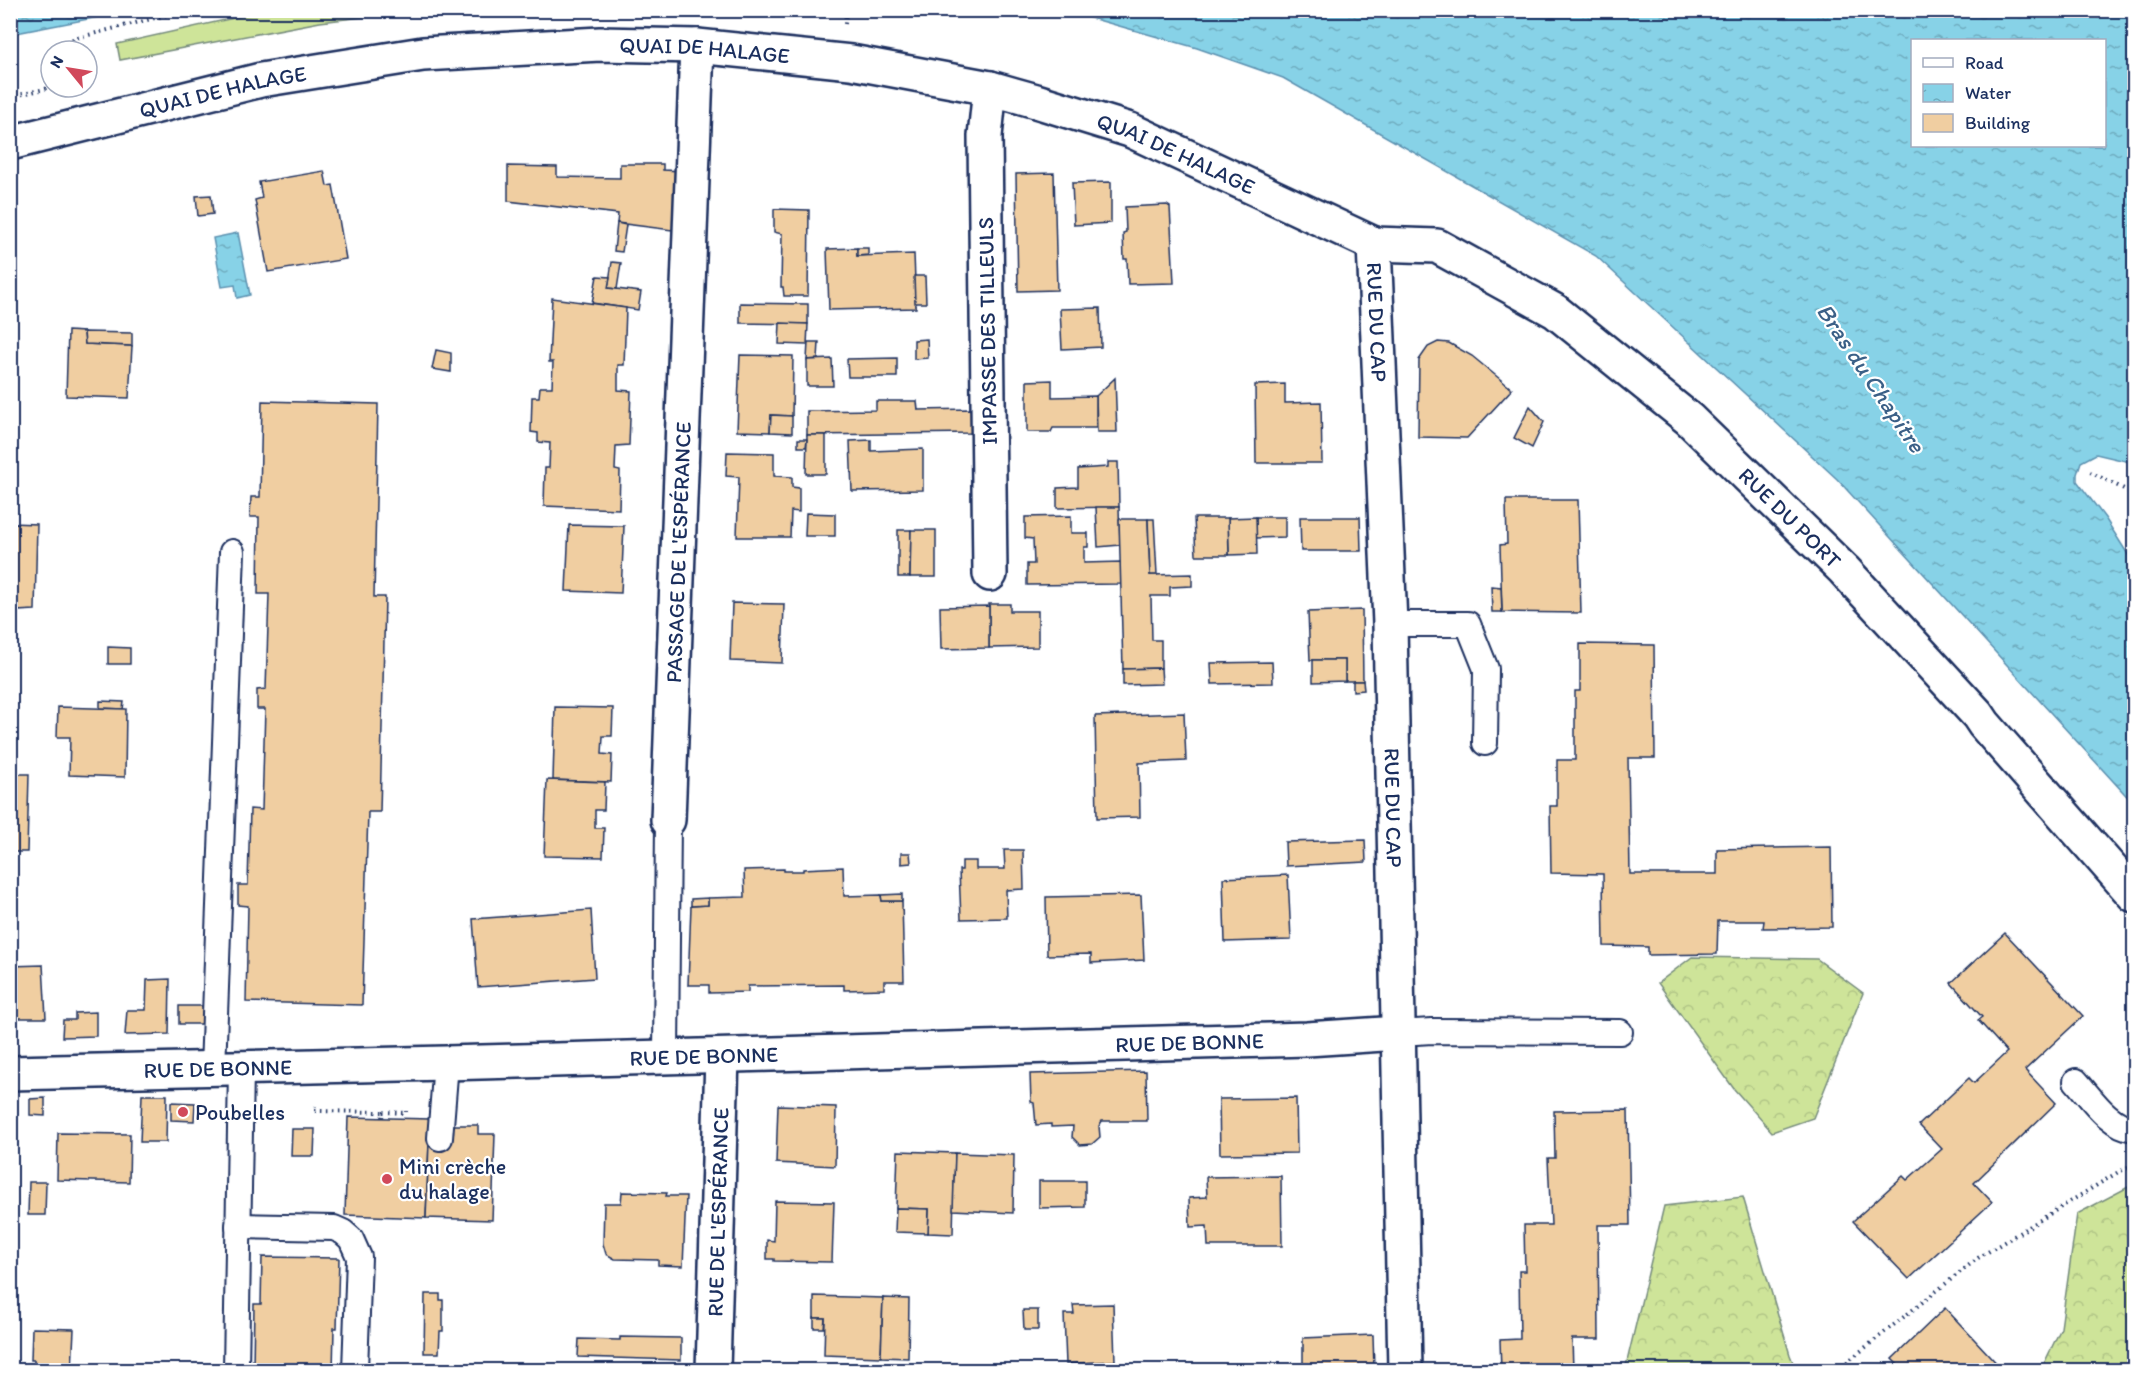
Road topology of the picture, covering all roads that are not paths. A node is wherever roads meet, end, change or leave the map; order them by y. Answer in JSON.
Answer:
{"nodes":[{"id":1,"x":697,"y":46,"type":"junction"},
{"id":2,"x":990,"y":88,"type":"junction"},
{"id":3,"x":10,"y":143,"type":"edge"},
{"id":4,"x":1374,"y":244,"type":"junction"},
{"id":5,"x":232,"y":552,"type":"dead end"},
{"id":6,"x":990,"y":574,"type":"dead end"},
{"id":7,"x":1390,"y":624,"type":"junction"},
{"id":8,"x":1485,"y":743,"type":"dead end"},
{"id":9,"x":668,"y":820,"type":"joint"},
{"id":10,"x":2134,"y":894,"type":"edge"},
{"id":11,"x":1620,"y":1032,"type":"dead end"},
{"id":12,"x":1399,"y":1033,"type":"junction"},
{"id":13,"x":722,"y":1056,"type":"junction"},
{"id":14,"x":666,"y":1057,"type":"junction"},
{"id":15,"x":446,"y":1063,"type":"junction"},
{"id":16,"x":227,"y":1068,"type":"junction"},
{"id":17,"x":10,"y":1073,"type":"edge"},
{"id":18,"x":2076,"y":1081,"type":"dead end"},
{"id":19,"x":2134,"y":1129,"type":"edge"},
{"id":20,"x":440,"y":1138,"type":"dead end"},
{"id":21,"x":238,"y":1226,"type":"junction"},
{"id":22,"x":236,"y":1371,"type":"edge"},
{"id":23,"x":355,"y":1371,"type":"edge"},
{"id":24,"x":713,"y":1371,"type":"edge"},
{"id":25,"x":1405,"y":1371,"type":"edge"}],
"edges":[{"from":1,"to":2,"type":"street","name":"QUAI DE HALAGE"},
{"from":1,"to":3,"type":"street","name":"QUAI DE HALAGE"},
{"from":1,"to":9,"type":"street","name":"PASSAGE DE L'ESPÉRANCE"},
{"from":2,"to":4,"type":"street","name":"QUAI DE HALAGE"},
{"from":2,"to":6,"type":"street","name":"IMPASSE DES TILLEULS"},
{"from":4,"to":7,"type":"street","name":"RUE DU CAP"},
{"from":4,"to":10,"type":"street","name":"RUE DU PORT"},
{"from":5,"to":16,"type":"lane"},
{"from":7,"to":8,"type":"lane"},
{"from":7,"to":12,"type":"street","name":"RUE DU CAP"},
{"from":9,"to":14,"type":"lane","name":"PASSAGE DE L'ESPÉRANCE"},
{"from":11,"to":12,"type":"lane"},
{"from":12,"to":13,"type":"street","name":"RUE DE BONNE"},
{"from":12,"to":25,"type":"street","name":"RUE DU CAP"},
{"from":13,"to":14,"type":"street","name":"RUE DE BONNE"},
{"from":13,"to":24,"type":"street","name":"RUE DE L'ESPÉRANCE"},
{"from":14,"to":15,"type":"street","name":"RUE DE BONNE"},
{"from":15,"to":16,"type":"street","name":"RUE DE BONNE"},
{"from":15,"to":20,"type":"lane"},
{"from":16,"to":17,"type":"street","name":"RUE DE BONNE"},
{"from":16,"to":21,"type":"lane"},
{"from":18,"to":19,"type":"lane"},
{"from":21,"to":22,"type":"lane"},
{"from":21,"to":23,"type":"lane"}]}
